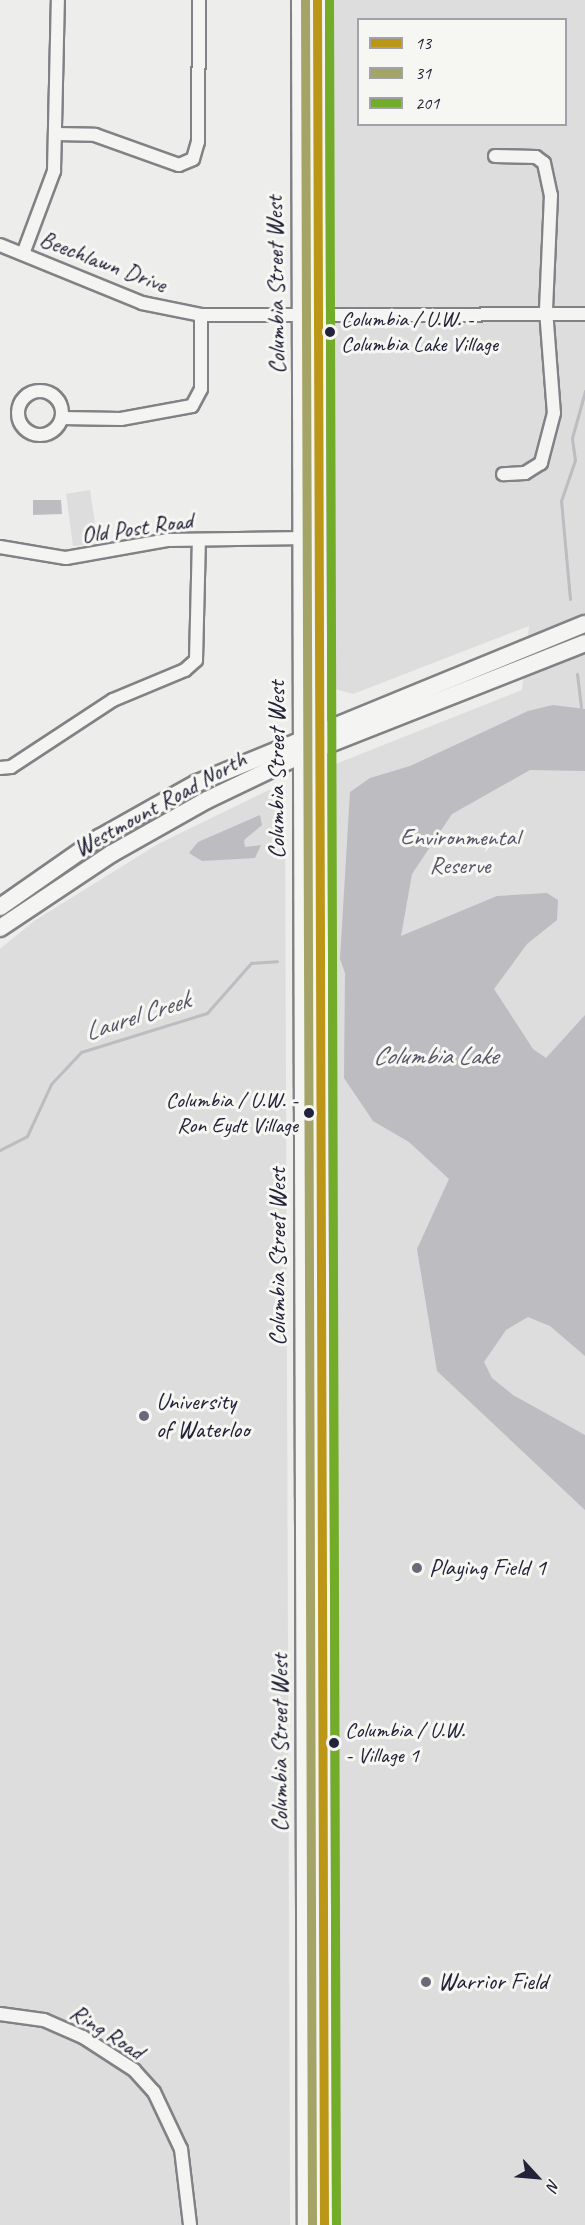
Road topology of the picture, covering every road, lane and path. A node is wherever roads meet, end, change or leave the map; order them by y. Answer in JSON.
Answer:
{"nodes":[{"id":1,"x":58,"y":0,"type":"edge"},
{"id":2,"x":199,"y":0,"type":"edge"},
{"id":3,"x":300,"y":0,"type":"edge"},
{"id":4,"x":317,"y":0,"type":"edge"},
{"id":5,"x":56,"y":134,"type":"junction"},
{"id":6,"x":495,"y":156,"type":"dead end"},
{"id":7,"x":0,"y":245,"type":"edge"},
{"id":8,"x":23,"y":254,"type":"junction"},
{"id":9,"x":546,"y":310,"type":"junction"},
{"id":10,"x":301,"y":314,"type":"junction"},
{"id":11,"x":585,"y":314,"type":"edge"},
{"id":12,"x":201,"y":315,"type":"junction"},
{"id":13,"x":318,"y":315,"type":"junction"},
{"id":14,"x":62,"y":418,"type":"dead end"},
{"id":15,"x":503,"y":474,"type":"dead end"},
{"id":16,"x":318,"y":538,"type":"junction"},
{"id":17,"x":300,"y":539,"type":"junction"},
{"id":18,"x":199,"y":540,"type":"junction"},
{"id":19,"x":0,"y":547,"type":"edge"},
{"id":20,"x":585,"y":624,"type":"edge"},
{"id":21,"x":585,"y":643,"type":"edge"},
{"id":22,"x":320,"y":729,"type":"junction"},
{"id":23,"x":302,"y":737,"type":"junction"},
{"id":24,"x":321,"y":747,"type":"junction"},
{"id":25,"x":301,"y":755,"type":"junction"},
{"id":26,"x":0,"y":768,"type":"edge"},
{"id":27,"x":0,"y":907,"type":"edge"},
{"id":28,"x":0,"y":928,"type":"edge"},
{"id":29,"x":0,"y":2014,"type":"edge"},
{"id":30,"x":190,"y":2225,"type":"edge"},
{"id":31,"x":306,"y":2225,"type":"edge"},
{"id":32,"x":324,"y":2225,"type":"edge"}],
"edges":[{"from":1,"to":5,"type":"street"},
{"from":2,"to":5,"type":"street"},
{"from":3,"to":10,"type":"main road","name":"Columbia Street West"},
{"from":4,"to":13,"type":"main road","name":"Columbia Street West"},
{"from":5,"to":8,"type":"street"},
{"from":6,"to":9,"type":"street"},
{"from":7,"to":8,"type":"street","name":"Beechlawn Drive"},
{"from":8,"to":12,"type":"street","name":"Beechlawn Drive"},
{"from":9,"to":11,"type":"street","name":"Beechlawn Drive"},
{"from":9,"to":13,"type":"street","name":"Beechlawn Drive"},
{"from":9,"to":15,"type":"street"},
{"from":10,"to":12,"type":"street","name":"Beechlawn Drive"},
{"from":10,"to":13,"type":"street","name":"Beechlawn Drive"},
{"from":10,"to":17,"type":"main road","name":"Columbia Street West"},
{"from":12,"to":14,"type":"street"},
{"from":13,"to":16,"type":"main road","name":"Columbia Street West"},
{"from":16,"to":17,"type":"street","name":"Old Post Road"},
{"from":16,"to":22,"type":"main road","name":"Columbia Street West"},
{"from":17,"to":18,"type":"street","name":"Old Post Road"},
{"from":17,"to":23,"type":"main road","name":"Columbia Street West"},
{"from":18,"to":19,"type":"street","name":"Old Post Road"},
{"from":18,"to":26,"type":"street"},
{"from":20,"to":22,"type":"main road","name":"Westmount Road North"},
{"from":21,"to":24,"type":"main road","name":"Westmount Road North"},
{"from":22,"to":23,"type":"main road","name":"Westmount Road North"},
{"from":22,"to":24,"type":"main road","name":"Columbia Street West"},
{"from":23,"to":25,"type":"main road","name":"Columbia Street West"},
{"from":23,"to":27,"type":"main road","name":"Westmount Road North"},
{"from":24,"to":25,"type":"main road","name":"Westmount Road North"},
{"from":24,"to":32,"type":"main road","name":"Columbia Street West"},
{"from":25,"to":28,"type":"main road","name":"Westmount Road North"},
{"from":25,"to":31,"type":"main road","name":"Columbia Street West"},
{"from":29,"to":30,"type":"street","name":"Ring Road"}]}
